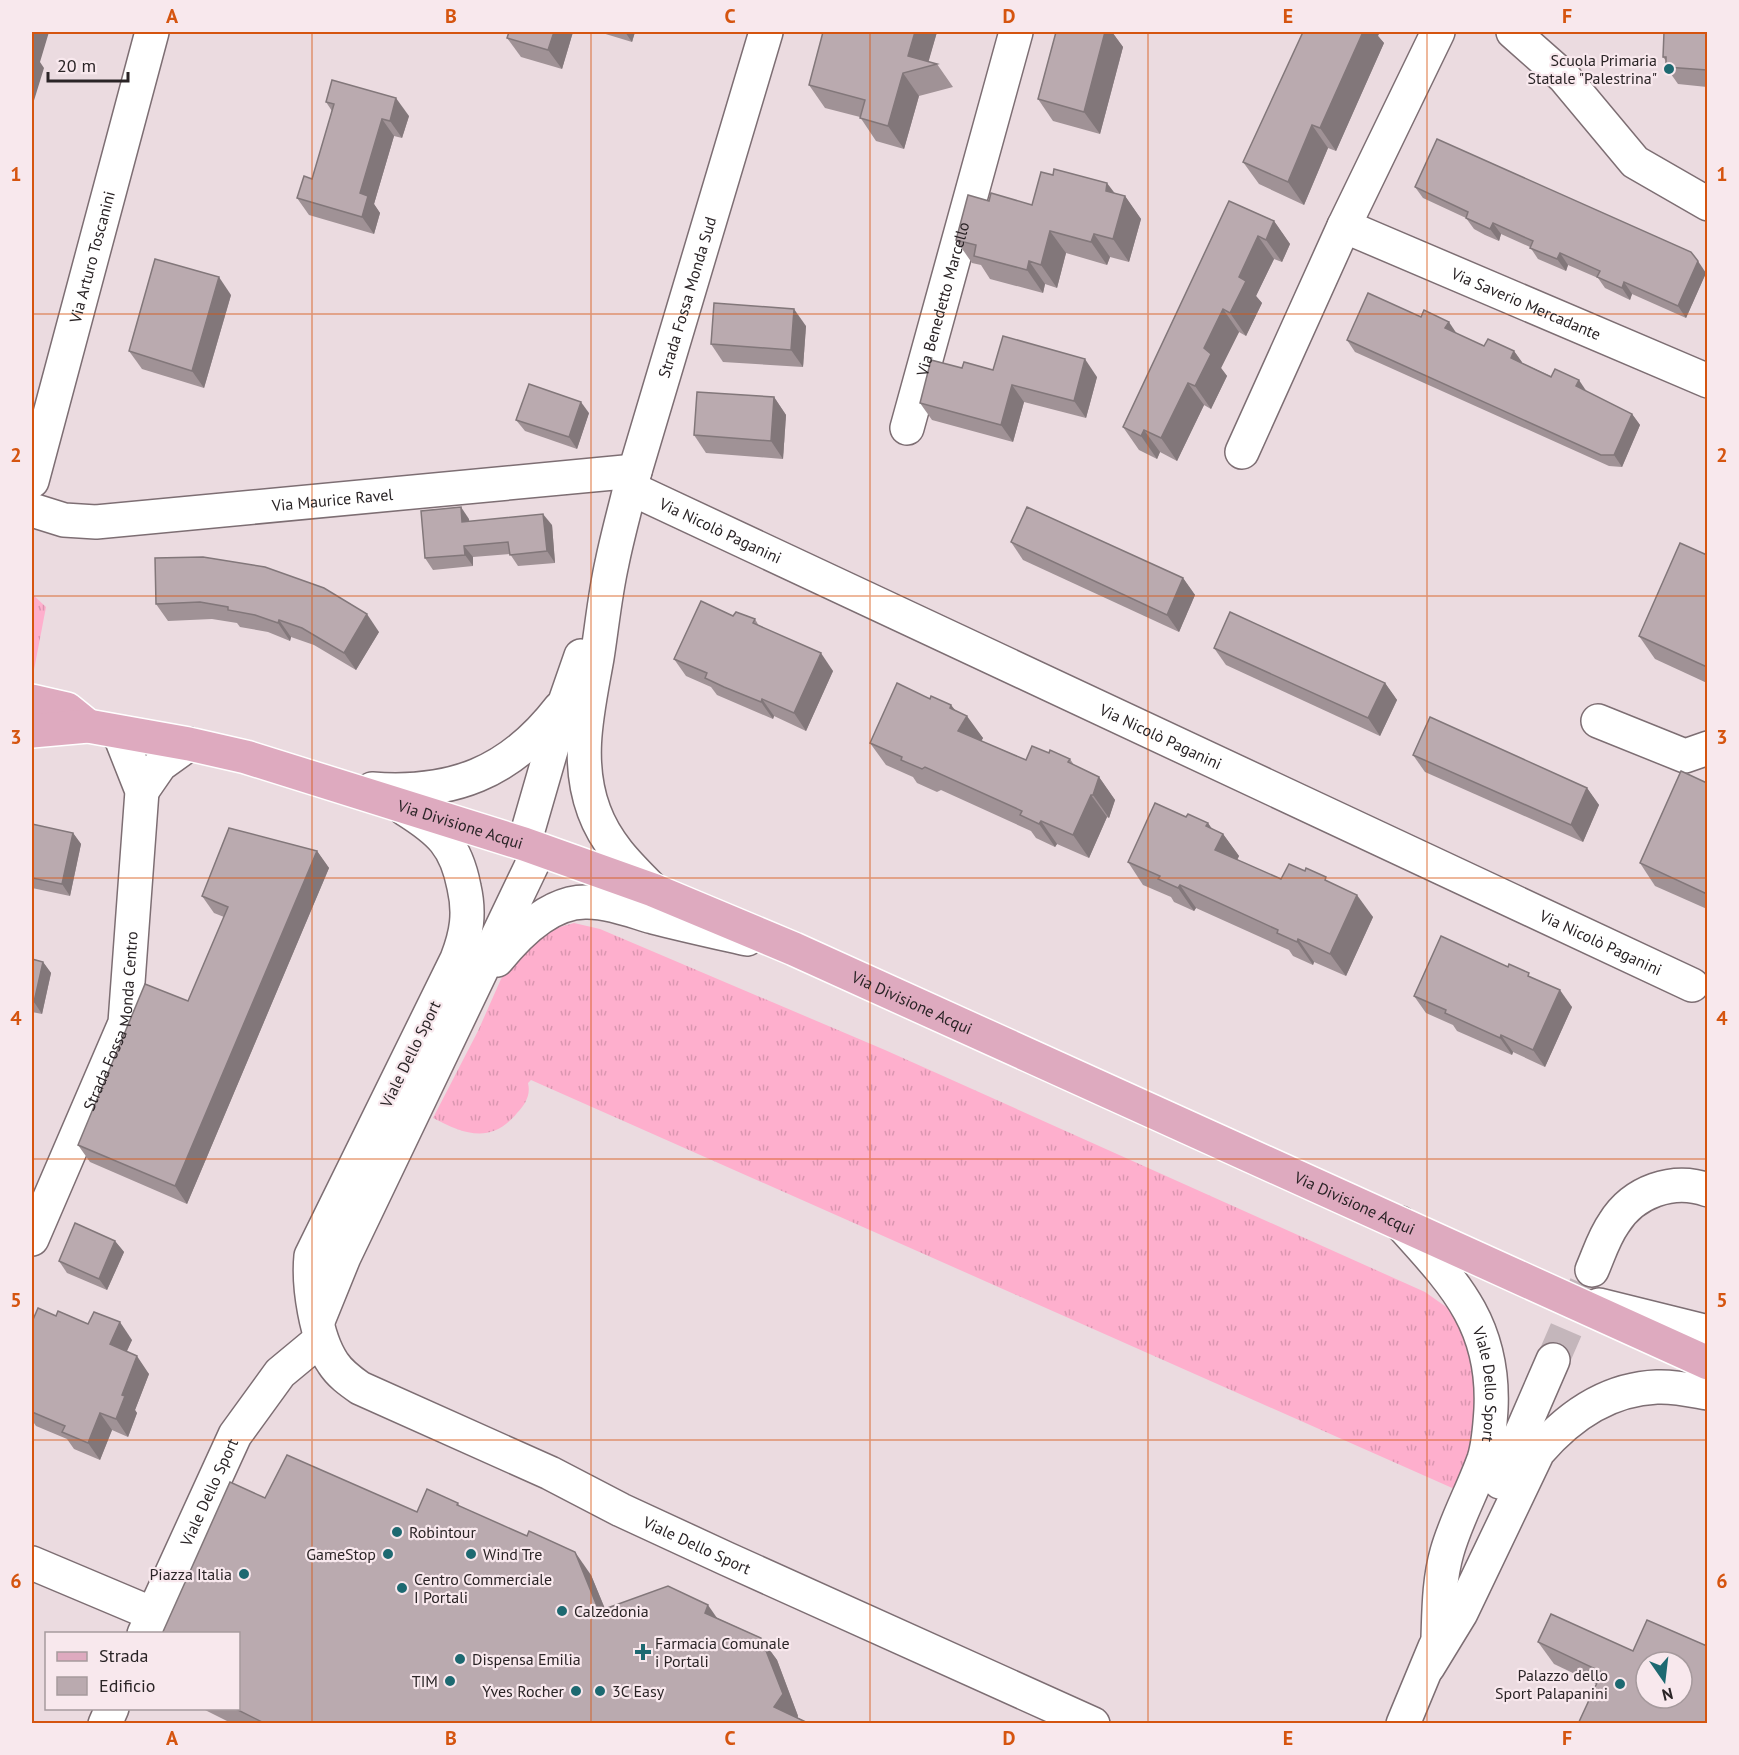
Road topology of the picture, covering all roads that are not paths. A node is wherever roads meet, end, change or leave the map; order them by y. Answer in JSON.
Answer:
{"nodes":[{"id":1,"x":152,"y":32,"type":"edge"},
{"id":2,"x":766,"y":32,"type":"edge"},
{"id":3,"x":1016,"y":32,"type":"edge"},
{"id":4,"x":1438,"y":32,"type":"edge"},
{"id":5,"x":1513,"y":32,"type":"edge"},
{"id":6,"x":1707,"y":204,"type":"edge"},
{"id":7,"x":1344,"y":226,"type":"junction"},
{"id":8,"x":1707,"y":381,"type":"edge"},
{"id":9,"x":907,"y":428,"type":"dead end"},
{"id":10,"x":1242,"y":452,"type":"dead end"},
{"id":11,"x":632,"y":479,"type":"junction"},
{"id":12,"x":32,"y":482,"type":"edge"},
{"id":13,"x":32,"y":510,"type":"edge"},
{"id":14,"x":611,"y":564,"type":"junction"},
{"id":15,"x":32,"y":701,"type":"edge"},
{"id":16,"x":565,"y":702,"type":"junction"},
{"id":17,"x":1598,"y":722,"type":"dead end"},
{"id":18,"x":102,"y":729,"type":"junction"},
{"id":19,"x":32,"y":731,"type":"edge"},
{"id":20,"x":189,"y":744,"type":"junction"},
{"id":21,"x":1707,"y":748,"type":"edge"},
{"id":22,"x":338,"y":786,"type":"junction"},
{"id":23,"x":142,"y":791,"type":"junction"},
{"id":24,"x":398,"y":804,"type":"junction"},
{"id":25,"x":532,"y":847,"type":"junction"},
{"id":26,"x":653,"y":890,"type":"junction"},
{"id":27,"x":794,"y":949,"type":"junction"},
{"id":28,"x":1692,"y":985,"type":"dead end"},
{"id":29,"x":471,"y":995,"type":"junction"},
{"id":30,"x":1707,"y":1190,"type":"edge"},
{"id":31,"x":1400,"y":1223,"type":"junction"},
{"id":32,"x":32,"y":1239,"type":"edge"},
{"id":33,"x":1592,"y":1270,"type":"tunnel mouth"},
{"id":34,"x":1559,"y":1295,"type":"junction"},
{"id":35,"x":319,"y":1330,"type":"junction"},
{"id":36,"x":1707,"y":1332,"type":"edge"},
{"id":37,"x":1553,"y":1360,"type":"tunnel mouth"},
{"id":38,"x":1707,"y":1364,"type":"edge"},
{"id":39,"x":1707,"y":1393,"type":"edge"},
{"id":40,"x":32,"y":1563,"type":"edge"},
{"id":41,"x":149,"y":1624,"type":"edge"},
{"id":42,"x":1433,"y":1653,"type":"junction"},
{"id":43,"x":111,"y":1710,"type":"edge"},
{"id":44,"x":105,"y":1724,"type":"edge"},
{"id":45,"x":1093,"y":1724,"type":"edge"},
{"id":46,"x":1403,"y":1724,"type":"edge"}],
"edges":[{"from":1,"to":12,"type":"street","name":"Via Arturo Toscanini"},
{"from":2,"to":11,"type":"street","name":"Strada Fossa Monda Sud"},
{"from":3,"to":9,"type":"street","name":"Via Benedetto Marcello"},
{"from":4,"to":7,"type":"street"},
{"from":5,"to":6,"type":"street"},
{"from":7,"to":8,"type":"street","name":"Via Saverio Mercadante"},
{"from":7,"to":10,"type":"street"},
{"from":11,"to":13,"type":"street","name":"Via Maurice Ravel"},
{"from":11,"to":14,"type":"street","name":"Strada Fossa Monda Sud"},
{"from":11,"to":28,"type":"street","name":"Via Nicolò Paganini"},
{"from":14,"to":16,"type":"street","name":"Strada Fossa Monda Sud"},
{"from":14,"to":26,"type":"street","name":"Strada Fossa Monda Sud"},
{"from":15,"to":18,"type":"main road","name":"Via Divisione Acqui"},
{"from":16,"to":22,"type":"street"},
{"from":16,"to":25,"type":"street","name":"Strada Fossa Monda Sud"},
{"from":17,"to":21,"type":"street"},
{"from":18,"to":19,"type":"main road","name":"Via Divisione Acqui"},
{"from":18,"to":20,"type":"main road","name":"Via Divisione Acqui"},
{"from":18,"to":23,"type":"street","name":"Strada Fossa Monda Centro"},
{"from":20,"to":22,"type":"main road","name":"Via Divisione Acqui"},
{"from":20,"to":23,"type":"street"},
{"from":22,"to":24,"type":"main road","name":"Via Divisione Acqui"},
{"from":23,"to":32,"type":"street","name":"Strada Fossa Monda Centro"},
{"from":24,"to":25,"type":"main road","name":"Via Divisione Acqui"},
{"from":24,"to":35,"type":"street","name":"Viale Dello Sport"},
{"from":25,"to":26,"type":"main road","name":"Via Divisione Acqui"},
{"from":25,"to":29,"type":"street","name":"Viale Dello Sport"},
{"from":26,"to":27,"type":"main road","name":"Via Divisione Acqui"},
{"from":27,"to":29,"type":"street","name":"Viale Dello Sport"},
{"from":27,"to":31,"type":"main road","name":"Via Divisione Acqui"},
{"from":29,"to":35,"type":"street","name":"Viale Dello Sport"},
{"from":30,"to":33,"type":"street"},
{"from":31,"to":34,"type":"main road","name":"Via Divisione Acqui"},
{"from":31,"to":42,"type":"street","name":"Viale Dello Sport"},
{"from":34,"to":36,"type":"street"},
{"from":34,"to":38,"type":"main road","name":"Via Divisione Acqui"},
{"from":35,"to":41,"type":"street","name":"Viale Dello Sport"},
{"from":35,"to":45,"type":"street","name":"Viale Dello Sport"},
{"from":37,"to":42,"type":"street","name":"Viale Dello Sport"},
{"from":39,"to":42,"type":"street","name":"Viale Dello Sport"},
{"from":40,"to":41,"type":"street"},
{"from":42,"to":46,"type":"street","name":"Viale Dello Sport"},
{"from":43,"to":44,"type":"street"}]}
